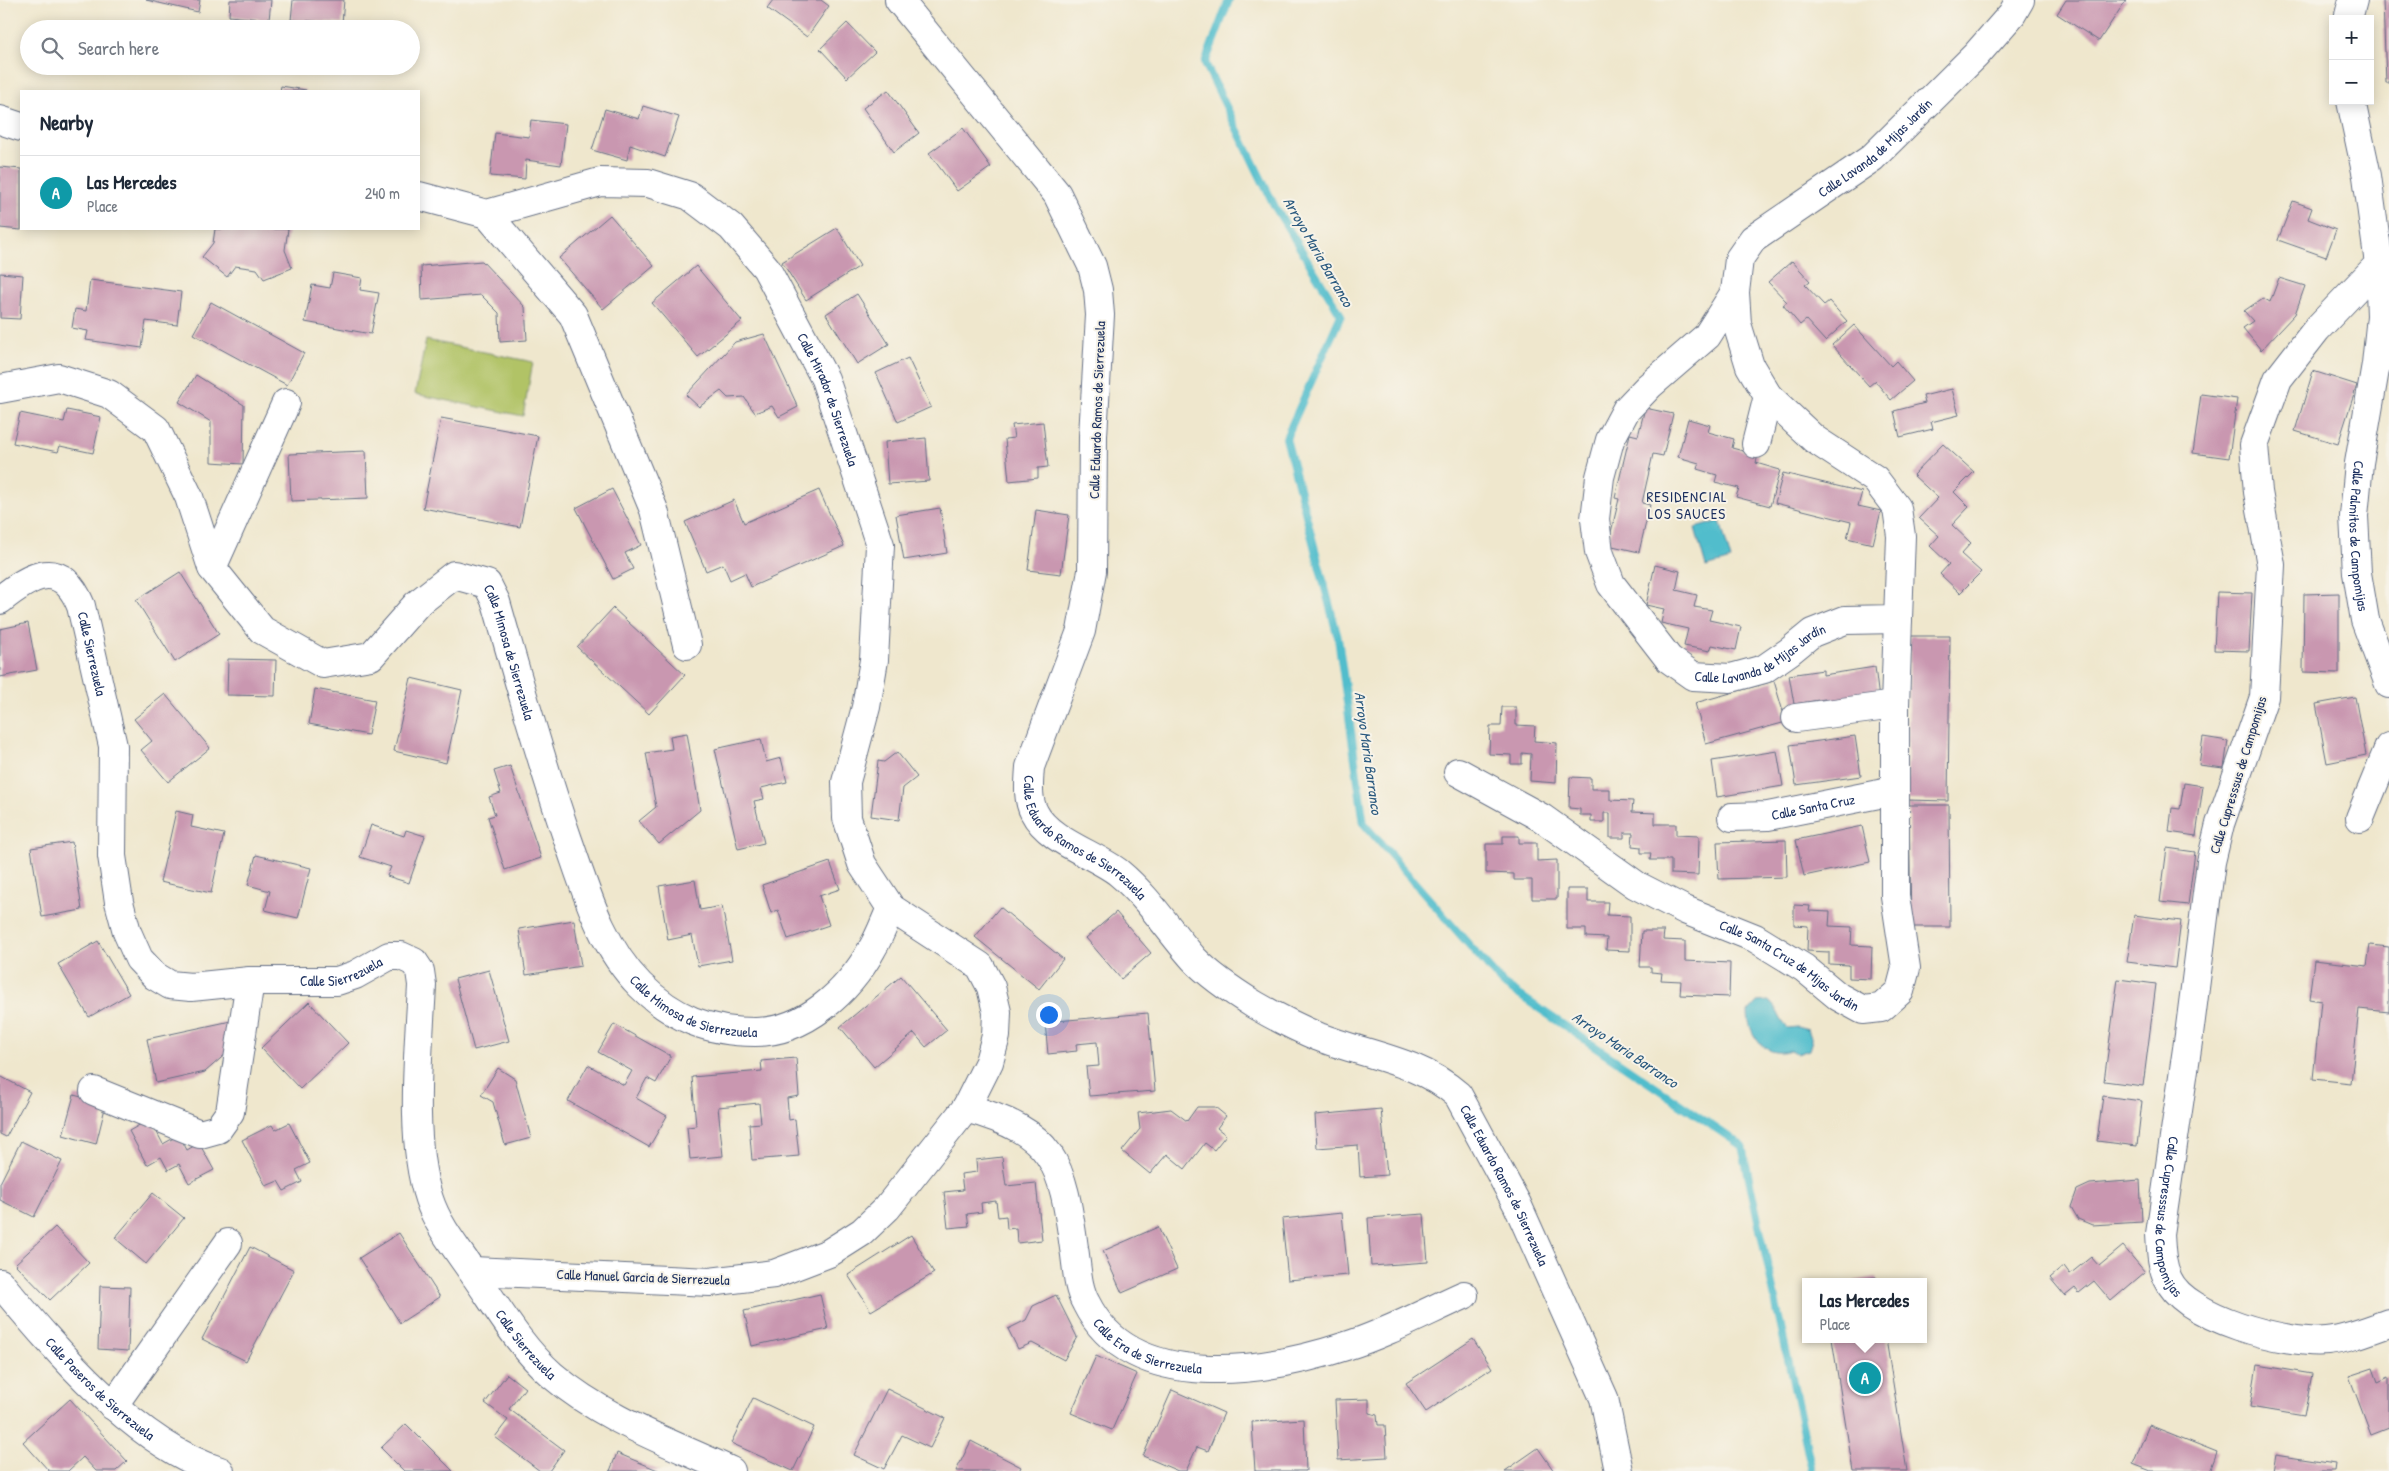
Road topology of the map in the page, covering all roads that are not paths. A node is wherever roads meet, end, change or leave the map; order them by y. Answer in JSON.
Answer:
{"nodes":[{"id":1,"x":899,"y":0,"type":"edge"},
{"id":2,"x":2020,"y":0,"type":"edge"},
{"id":3,"x":2352,"y":0,"type":"edge"},
{"id":4,"x":2349,"y":15,"type":"edge"},
{"id":5,"x":2352,"y":105,"type":"edge"},
{"id":6,"x":0,"y":120,"type":"edge"},
{"id":7,"x":20,"y":127,"type":"edge"},
{"id":8,"x":420,"y":196,"type":"edge"},
{"id":9,"x":487,"y":214,"type":"junction"},
{"id":10,"x":2379,"y":264,"type":"junction"},
{"id":11,"x":1735,"y":292,"type":"junction"},
{"id":12,"x":0,"y":389,"type":"edge"},
{"id":13,"x":1768,"y":396,"type":"junction"},
{"id":14,"x":286,"y":403,"type":"dead end"},
{"id":15,"x":1756,"y":444,"type":"dead end"},
{"id":16,"x":212,"y":568,"type":"junction"},
{"id":17,"x":0,"y":600,"type":"edge"},
{"id":18,"x":1898,"y":619,"type":"junction"},
{"id":19,"x":687,"y":645,"type":"dead end"},
{"id":20,"x":2389,"y":684,"type":"edge"},
{"id":21,"x":1895,"y":706,"type":"junction"},
{"id":22,"x":1796,"y":718,"type":"dead end"},
{"id":23,"x":2389,"y":747,"type":"edge"},
{"id":24,"x":1458,"y":772,"type":"dead end"},
{"id":25,"x":1894,"y":791,"type":"junction"},
{"id":26,"x":1732,"y":817,"type":"dead end"},
{"id":27,"x":2360,"y":818,"type":"dead end"},
{"id":28,"x":891,"y":908,"type":"junction"},
{"id":29,"x":250,"y":981,"type":"junction"},
{"id":30,"x":94,"y":1091,"type":"dead end"},
{"id":31,"x":966,"y":1108,"type":"junction"},
{"id":32,"x":228,"y":1243,"type":"dead end"},
{"id":33,"x":473,"y":1271,"type":"junction"},
{"id":34,"x":0,"y":1283,"type":"edge"},
{"id":35,"x":1464,"y":1295,"type":"dead end"},
{"id":36,"x":2389,"y":1322,"type":"edge"},
{"id":37,"x":113,"y":1406,"type":"junction"},
{"id":38,"x":220,"y":1471,"type":"edge"},
{"id":39,"x":731,"y":1471,"type":"edge"},
{"id":40,"x":1619,"y":1471,"type":"edge"}],
"edges":[{"from":1,"to":40,"type":"street","name":"Calle Eduardo Ramos de Sierrezuela"},
{"from":2,"to":11,"type":"street","name":"Calle Lavanda de Mijas Jardín"},
{"from":3,"to":4,"type":"street"},
{"from":5,"to":10,"type":"street"},
{"from":6,"to":7,"type":"street"},
{"from":8,"to":9,"type":"street"},
{"from":9,"to":19,"type":"street"},
{"from":9,"to":28,"type":"street","name":"Calle Mirador de Sierrezuela"},
{"from":10,"to":20,"type":"street","name":"Calle Palmitos de Campomijas"},
{"from":10,"to":36,"type":"street","name":"Calle Cupresssus de Campomijas"},
{"from":11,"to":13,"type":"street","name":"Calle Lavanda de Mijas Jardín"},
{"from":11,"to":18,"type":"street","name":"Calle Lavanda de Mijas Jardín"},
{"from":12,"to":16,"type":"street","name":"Calle Mimosa de Sierrezuela"},
{"from":13,"to":15,"type":"street"},
{"from":13,"to":18,"type":"street","name":"Calle Lavanda de Mijas Jardín"},
{"from":14,"to":16,"type":"street"},
{"from":16,"to":28,"type":"street","name":"Calle Mimosa de Sierrezuela"},
{"from":17,"to":29,"type":"street","name":"Calle Sierrezuela"},
{"from":18,"to":21,"type":"street","name":"Calle Santa Cruz de Mijas Jardin"},
{"from":21,"to":22,"type":"street"},
{"from":21,"to":25,"type":"street","name":"Calle Santa Cruz de Mijas Jardin"},
{"from":23,"to":27,"type":"street"},
{"from":24,"to":25,"type":"street","name":"Calle Santa Cruz de Mijas Jardin"},
{"from":25,"to":26,"type":"street","name":"Calle Santa Cruz"},
{"from":28,"to":31,"type":"street","name":"Calle Manuel Garcia de Sierrezuela"},
{"from":29,"to":30,"type":"street"},
{"from":29,"to":33,"type":"street","name":"Calle Sierrezuela"},
{"from":31,"to":33,"type":"street","name":"Calle Manuel Garcia de Sierrezuela"},
{"from":31,"to":35,"type":"street","name":"Calle Era de Sierrezuela"},
{"from":32,"to":37,"type":"street"},
{"from":33,"to":39,"type":"street","name":"Calle Sierrezuela"},
{"from":34,"to":37,"type":"street","name":"Calle Paseros de Sierrezuela"},
{"from":37,"to":38,"type":"street","name":"Calle Paseros de Sierrezuela"}]}
